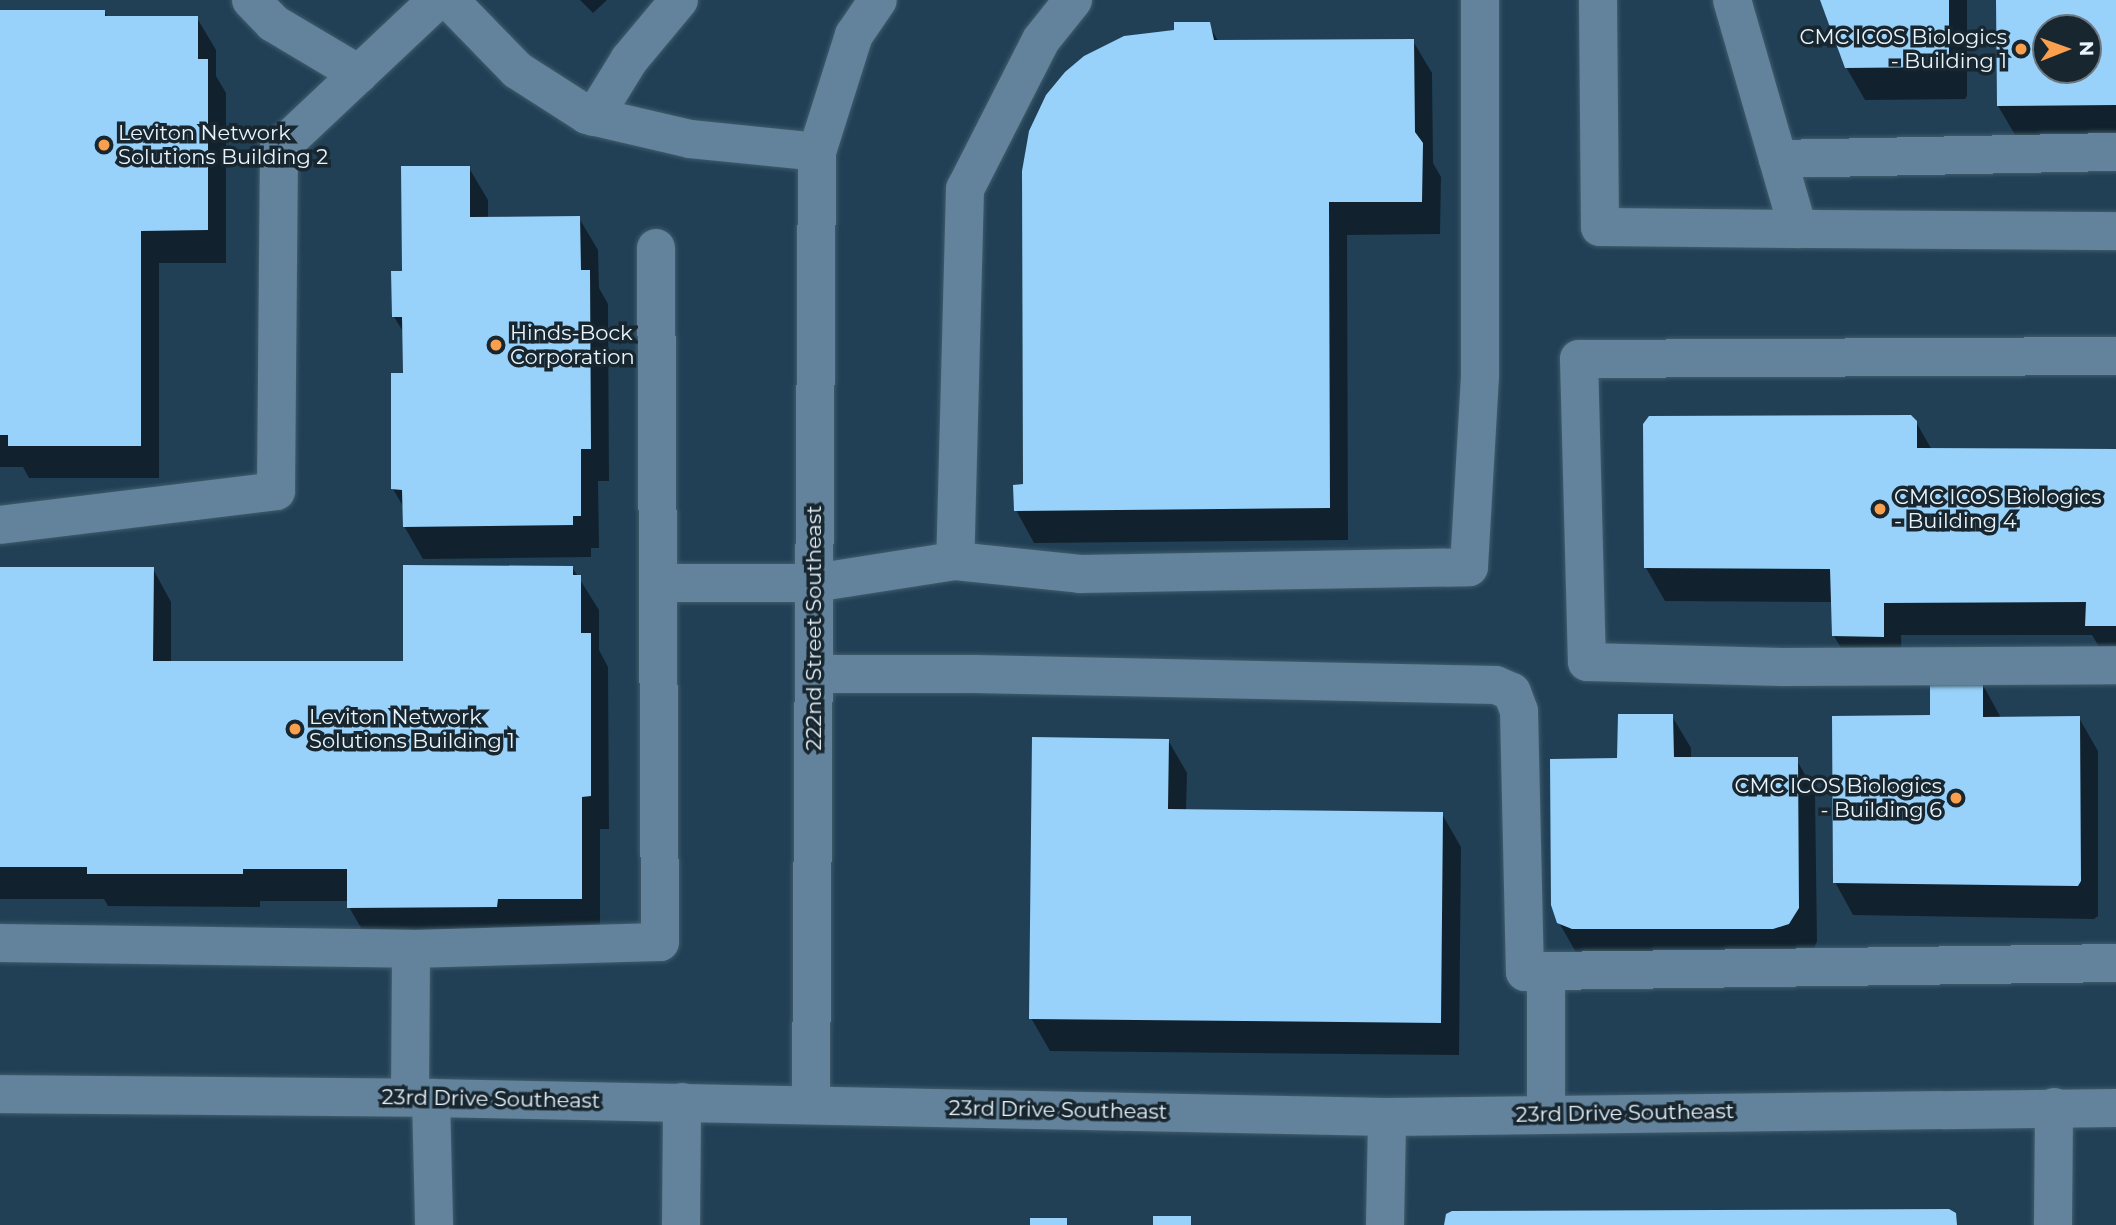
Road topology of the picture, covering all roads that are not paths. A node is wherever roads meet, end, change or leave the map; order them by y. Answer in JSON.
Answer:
{"nodes":[{"id":1,"x":251,"y":0,"type":"edge"},
{"id":2,"x":438,"y":0,"type":"edge"},
{"id":3,"x":449,"y":0,"type":"edge"},
{"id":4,"x":679,"y":0,"type":"edge"},
{"id":5,"x":878,"y":0,"type":"edge"},
{"id":6,"x":1073,"y":0,"type":"edge"},
{"id":7,"x":1480,"y":0,"type":"edge"},
{"id":8,"x":1598,"y":0,"type":"edge"},
{"id":9,"x":1732,"y":0,"type":"edge"},
{"id":10,"x":359,"y":74,"type":"junction"},
{"id":11,"x":594,"y":117,"type":"junction"},
{"id":12,"x":817,"y":152,"type":"junction"},
{"id":13,"x":2116,"y":152,"type":"edge"},
{"id":14,"x":1778,"y":159,"type":"junction"},
{"id":15,"x":1798,"y":229,"type":"junction"},
{"id":16,"x":2116,"y":231,"type":"edge"},
{"id":17,"x":656,"y":248,"type":"dead end"},
{"id":18,"x":2116,"y":356,"type":"edge"},
{"id":19,"x":0,"y":525,"type":"edge"},
{"id":20,"x":955,"y":561,"type":"junction"},
{"id":21,"x":659,"y":583,"type":"junction"},
{"id":22,"x":814,"y":583,"type":"junction"},
{"id":23,"x":2116,"y":665,"type":"edge"},
{"id":24,"x":814,"y":674,"type":"junction"},
{"id":25,"x":0,"y":943,"type":"edge"},
{"id":26,"x":411,"y":948,"type":"junction"},
{"id":27,"x":2116,"y":963,"type":"edge"},
{"id":28,"x":1546,"y":971,"type":"junction"},
{"id":29,"x":0,"y":1094,"type":"edge"},
{"id":30,"x":421,"y":1098,"type":"junction"},
{"id":31,"x":682,"y":1102,"type":"junction"},
{"id":32,"x":811,"y":1104,"type":"junction"},
{"id":33,"x":2054,"y":1107,"type":"junction"},
{"id":34,"x":2116,"y":1108,"type":"edge"},
{"id":35,"x":1546,"y":1114,"type":"junction"},
{"id":36,"x":1387,"y":1117,"type":"junction"},
{"id":37,"x":434,"y":1225,"type":"edge"},
{"id":38,"x":681,"y":1225,"type":"edge"},
{"id":39,"x":1385,"y":1225,"type":"edge"},
{"id":40,"x":2053,"y":1225,"type":"edge"}],
"edges":[{"from":1,"to":10,"type":"street"},
{"from":2,"to":10,"type":"street"},
{"from":3,"to":11,"type":"street"},
{"from":4,"to":11,"type":"street"},
{"from":5,"to":12,"type":"street","name":"222nd Street Southeast"},
{"from":6,"to":20,"type":"street"},
{"from":7,"to":20,"type":"street"},
{"from":8,"to":15,"type":"street"},
{"from":9,"to":14,"type":"street"},
{"from":10,"to":19,"type":"street"},
{"from":11,"to":12,"type":"street"},
{"from":12,"to":22,"type":"street","name":"222nd Street Southeast"},
{"from":13,"to":14,"type":"street"},
{"from":14,"to":15,"type":"street"},
{"from":15,"to":16,"type":"street"},
{"from":17,"to":21,"type":"street"},
{"from":18,"to":23,"type":"street"},
{"from":20,"to":22,"type":"street"},
{"from":21,"to":22,"type":"street"},
{"from":21,"to":26,"type":"street"},
{"from":22,"to":24,"type":"street","name":"222nd Street Southeast"},
{"from":24,"to":28,"type":"street"},
{"from":24,"to":32,"type":"street","name":"222nd Street Southeast"},
{"from":25,"to":26,"type":"street"},
{"from":26,"to":30,"type":"street"},
{"from":27,"to":28,"type":"street"},
{"from":28,"to":35,"type":"street"},
{"from":29,"to":30,"type":"street","name":"23rd Drive Southeast"},
{"from":30,"to":31,"type":"street","name":"23rd Drive Southeast"},
{"from":30,"to":37,"type":"street"},
{"from":31,"to":32,"type":"street","name":"23rd Drive Southeast"},
{"from":31,"to":38,"type":"street"},
{"from":32,"to":36,"type":"street","name":"23rd Drive Southeast"},
{"from":33,"to":34,"type":"street","name":"23rd Drive Southeast"},
{"from":33,"to":35,"type":"street","name":"23rd Drive Southeast"},
{"from":33,"to":40,"type":"street"},
{"from":35,"to":36,"type":"street","name":"23rd Drive Southeast"},
{"from":36,"to":39,"type":"street"}]}
